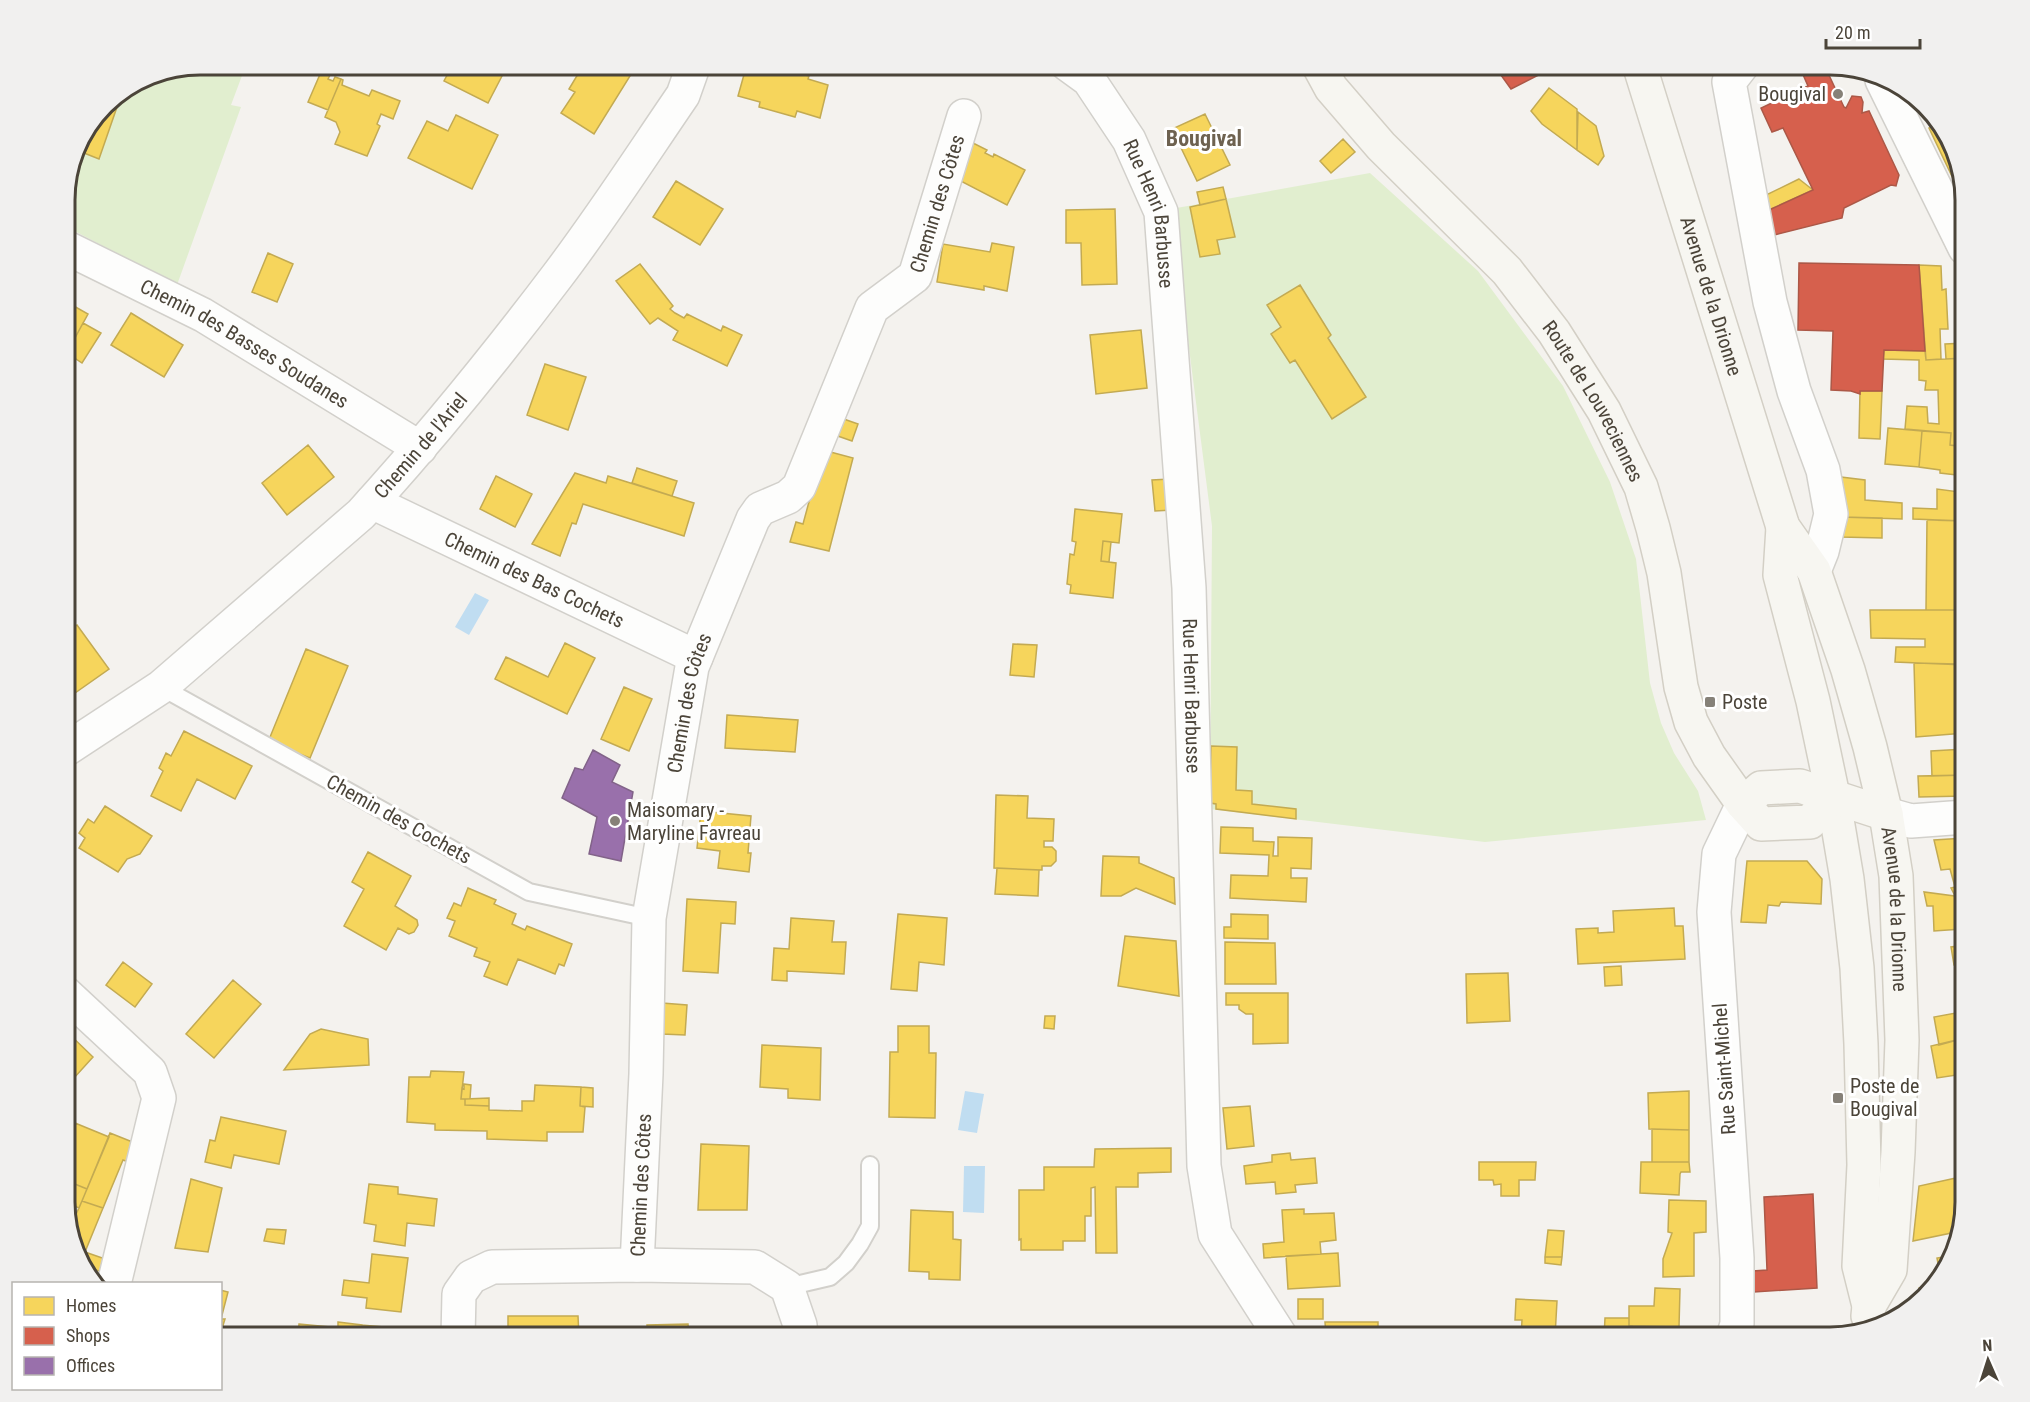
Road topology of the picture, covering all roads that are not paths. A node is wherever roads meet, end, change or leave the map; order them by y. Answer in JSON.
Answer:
{"nodes":[{"id":1,"x":689,"y":75,"type":"edge"},
{"id":2,"x":1082,"y":75,"type":"edge"},
{"id":3,"x":1324,"y":75,"type":"edge"},
{"id":4,"x":1642,"y":75,"type":"edge"},
{"id":5,"x":1734,"y":75,"type":"edge"},
{"id":6,"x":1886,"y":88,"type":"edge"},
{"id":7,"x":964,"y":116,"type":"dead end"},
{"id":8,"x":1955,"y":228,"type":"edge"},
{"id":9,"x":75,"y":252,"type":"edge"},
{"id":10,"x":420,"y":448,"type":"junction"},
{"id":11,"x":372,"y":502,"type":"junction"},
{"id":12,"x":1783,"y":527,"type":"junction"},
{"id":13,"x":1814,"y":571,"type":"junction"},
{"id":14,"x":696,"y":657,"type":"junction"},
{"id":15,"x":161,"y":687,"type":"junction"},
{"id":16,"x":75,"y":743,"type":"edge"},
{"id":17,"x":1833,"y":796,"type":"junction"},
{"id":18,"x":1743,"y":804,"type":"junction"},
{"id":19,"x":1886,"y":814,"type":"junction"},
{"id":20,"x":1955,"y":818,"type":"edge"},
{"id":21,"x":649,"y":918,"type":"junction"},
{"id":22,"x":75,"y":1002,"type":"edge"},
{"id":23,"x":870,"y":1165,"type":"dead end"},
{"id":24,"x":637,"y":1265,"type":"junction"},
{"id":25,"x":114,"y":1282,"type":"edge"},
{"id":26,"x":787,"y":1287,"type":"junction"},
{"id":27,"x":1868,"y":1317,"type":"edge"},
{"id":28,"x":458,"y":1327,"type":"edge"},
{"id":29,"x":800,"y":1327,"type":"edge"},
{"id":30,"x":1274,"y":1327,"type":"edge"},
{"id":31,"x":1736,"y":1327,"type":"edge"}],
"edges":[{"from":1,"to":10,"type":"street","name":"Chemin de l'Ariel"},
{"from":2,"to":30,"type":"street","name":"Rue Henri Barbusse"},
{"from":3,"to":18,"type":"main road","name":"Route de Louveciennes"},
{"from":4,"to":12,"type":"main road","name":"Avenue de la Drionne"},
{"from":5,"to":13,"type":"street"},
{"from":6,"to":8,"type":"street"},
{"from":7,"to":14,"type":"street","name":"Chemin des Côtes"},
{"from":9,"to":10,"type":"street","name":"Chemin des Basses Soudanes"},
{"from":10,"to":11,"type":"street","name":"Chemin de l'Ariel"},
{"from":11,"to":14,"type":"street","name":"Chemin des Bas Cochets"},
{"from":11,"to":15,"type":"street","name":"Chemin de l'Ariel"},
{"from":12,"to":13,"type":"main road","name":"Avenue de la Drionne"},
{"from":12,"to":17,"type":"main road","name":"Avenue de la Drionne"},
{"from":13,"to":19,"type":"main road","name":"Avenue de la Drionne"},
{"from":14,"to":21,"type":"street","name":"Chemin des Côtes"},
{"from":15,"to":16,"type":"street","name":"Chemin de l'Ariel"},
{"from":15,"to":21,"type":"lane","name":"Chemin des Cochets"},
{"from":17,"to":18,"type":"main road"},
{"from":17,"to":19,"type":"main road"},
{"from":17,"to":27,"type":"main road","name":"Avenue de la Drionne"},
{"from":18,"to":31,"type":"street","name":"Rue Saint-Michel"},
{"from":19,"to":20,"type":"street"},
{"from":19,"to":27,"type":"main road","name":"Avenue de la Drionne"},
{"from":21,"to":24,"type":"street","name":"Chemin des Côtes"},
{"from":22,"to":25,"type":"street"},
{"from":23,"to":26,"type":"lane"},
{"from":24,"to":26,"type":"street","name":"Chemin des Côtes"},
{"from":24,"to":28,"type":"street"},
{"from":26,"to":29,"type":"street"}]}
